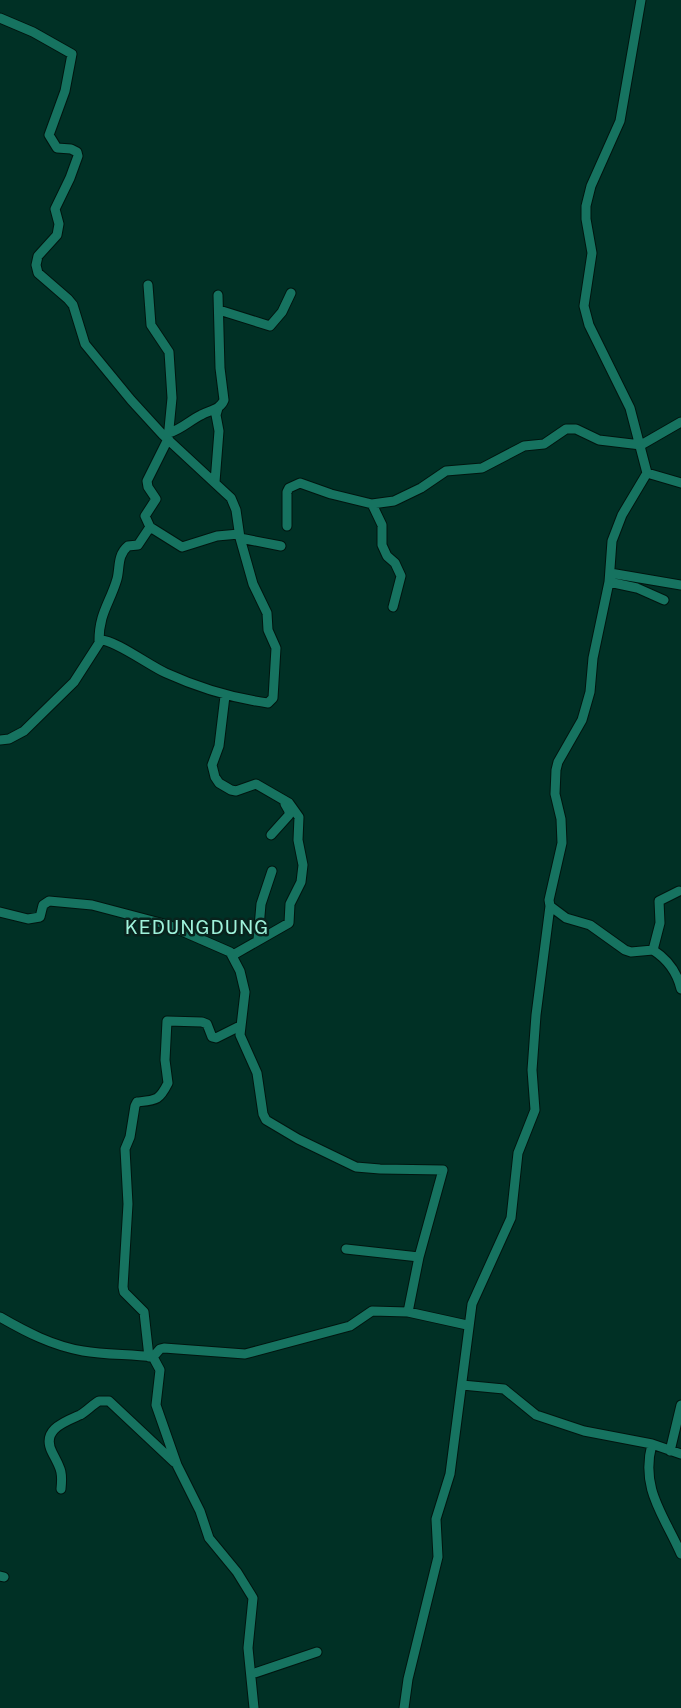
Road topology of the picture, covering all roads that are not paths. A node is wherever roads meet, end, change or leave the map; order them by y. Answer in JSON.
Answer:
{"nodes":[{"id":1,"x":641,"y":0,"type":"edge"},
{"id":2,"x":0,"y":18,"type":"edge"},
{"id":3,"x":148,"y":285,"type":"dead end"},
{"id":4,"x":291,"y":293,"type":"dead end"},
{"id":5,"x":218,"y":295,"type":"dead end"},
{"id":6,"x":219,"y":310,"type":"junction"},
{"id":7,"x":218,"y":408,"type":"junction"},
{"id":8,"x":681,"y":422,"type":"edge"},
{"id":9,"x":168,"y":436,"type":"junction"},
{"id":10,"x":641,"y":444,"type":"junction"},
{"id":11,"x":648,"y":473,"type":"junction"},
{"id":12,"x":215,"y":482,"type":"junction"},
{"id":13,"x":681,"y":483,"type":"edge"},
{"id":14,"x":372,"y":504,"type":"junction"},
{"id":15,"x":287,"y":526,"type":"dead end"},
{"id":16,"x":150,"y":527,"type":"junction"},
{"id":17,"x":239,"y":536,"type":"junction"},
{"id":18,"x":280,"y":546,"type":"dead end"},
{"id":19,"x":610,"y":573,"type":"junction"},
{"id":20,"x":609,"y":582,"type":"junction"},
{"id":21,"x":681,"y":585,"type":"edge"},
{"id":22,"x":664,"y":600,"type":"dead end"},
{"id":23,"x":393,"y":607,"type":"dead end"},
{"id":24,"x":99,"y":640,"type":"junction"},
{"id":25,"x":225,"y":696,"type":"junction"},
{"id":26,"x":0,"y":740,"type":"edge"},
{"id":27,"x":281,"y":799,"type":"junction"},
{"id":28,"x":271,"y":836,"type":"dead end"},
{"id":29,"x":272,"y":871,"type":"dead end"},
{"id":30,"x":679,"y":891,"type":"dead end"},
{"id":31,"x":550,"y":906,"type":"junction"},
{"id":32,"x":0,"y":912,"type":"edge"},
{"id":33,"x":258,"y":939,"type":"junction"},
{"id":34,"x":653,"y":950,"type":"junction"},
{"id":35,"x":233,"y":955,"type":"junction"},
{"id":36,"x":681,"y":989,"type":"edge"},
{"id":37,"x":240,"y":1026,"type":"junction"},
{"id":38,"x":346,"y":1250,"type":"dead end"},
{"id":39,"x":419,"y":1257,"type":"junction"},
{"id":40,"x":408,"y":1312,"type":"junction"},
{"id":41,"x":0,"y":1317,"type":"edge"},
{"id":42,"x":467,"y":1325,"type":"junction"},
{"id":43,"x":151,"y":1357,"type":"junction"},
{"id":44,"x":462,"y":1385,"type":"junction"},
{"id":45,"x":681,"y":1405,"type":"edge"},
{"id":46,"x":652,"y":1444,"type":"junction"},
{"id":47,"x":670,"y":1451,"type":"junction"},
{"id":48,"x":681,"y":1454,"type":"edge"},
{"id":49,"x":178,"y":1467,"type":"junction"},
{"id":50,"x":61,"y":1488,"type":"dead end"},
{"id":51,"x":681,"y":1554,"type":"edge"},
{"id":52,"x":318,"y":1652,"type":"dead end"},
{"id":53,"x":252,"y":1674,"type":"junction"},
{"id":54,"x":254,"y":1708,"type":"edge"},
{"id":55,"x":404,"y":1708,"type":"edge"}],
"edges":[{"from":1,"to":10,"type":"street"},
{"from":2,"to":9,"type":"street"},
{"from":3,"to":9,"type":"street"},
{"from":4,"to":6,"type":"street"},
{"from":5,"to":6,"type":"street"},
{"from":6,"to":7,"type":"street"},
{"from":7,"to":9,"type":"street"},
{"from":7,"to":12,"type":"street"},
{"from":8,"to":10,"type":"street"},
{"from":9,"to":12,"type":"street"},
{"from":9,"to":16,"type":"street"},
{"from":10,"to":11,"type":"street"},
{"from":10,"to":14,"type":"street"},
{"from":11,"to":13,"type":"street"},
{"from":11,"to":19,"type":"street"},
{"from":12,"to":17,"type":"street"},
{"from":14,"to":15,"type":"street"},
{"from":14,"to":23,"type":"street"},
{"from":16,"to":17,"type":"street"},
{"from":16,"to":24,"type":"street"},
{"from":17,"to":18,"type":"street"},
{"from":17,"to":25,"type":"street"},
{"from":19,"to":20,"type":"street"},
{"from":19,"to":21,"type":"street"},
{"from":20,"to":22,"type":"street"},
{"from":20,"to":31,"type":"street"},
{"from":24,"to":25,"type":"street"},
{"from":24,"to":26,"type":"street"},
{"from":25,"to":27,"type":"street"},
{"from":27,"to":28,"type":"street"},
{"from":27,"to":33,"type":"street"},
{"from":29,"to":33,"type":"street"},
{"from":30,"to":34,"type":"street"},
{"from":31,"to":34,"type":"street"},
{"from":31,"to":42,"type":"street"},
{"from":32,"to":35,"type":"street"},
{"from":33,"to":35,"type":"street"},
{"from":34,"to":36,"type":"street"},
{"from":35,"to":37,"type":"street"},
{"from":37,"to":39,"type":"street"},
{"from":37,"to":43,"type":"street"},
{"from":38,"to":39,"type":"street"},
{"from":39,"to":40,"type":"street"},
{"from":40,"to":42,"type":"street"},
{"from":40,"to":43,"type":"street"},
{"from":41,"to":43,"type":"street"},
{"from":42,"to":44,"type":"street"},
{"from":43,"to":49,"type":"street"},
{"from":44,"to":46,"type":"street"},
{"from":44,"to":55,"type":"street"},
{"from":45,"to":47,"type":"street"},
{"from":46,"to":47,"type":"street"},
{"from":46,"to":51,"type":"street"},
{"from":47,"to":48,"type":"street"},
{"from":49,"to":50,"type":"street"},
{"from":49,"to":53,"type":"street"},
{"from":52,"to":53,"type":"street"},
{"from":53,"to":54,"type":"street"}]}
